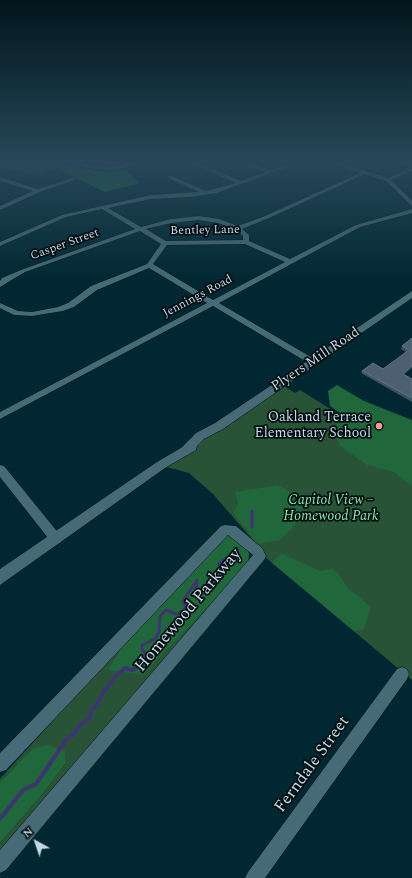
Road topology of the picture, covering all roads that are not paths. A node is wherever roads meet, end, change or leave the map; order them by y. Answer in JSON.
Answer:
{"nodes":[{"id":1,"x":13,"y":202,"type":"edge"},
{"id":2,"x":126,"y":202,"type":"edge"},
{"id":3,"x":300,"y":202,"type":"edge"},
{"id":4,"x":102,"y":207,"type":"junction"},
{"id":5,"x":0,"y":208,"type":"edge"},
{"id":6,"x":412,"y":211,"type":"edge"},
{"id":7,"x":238,"y":228,"type":"junction"},
{"id":8,"x":140,"y":229,"type":"junction"},
{"id":9,"x":1,"y":242,"type":"edge"},
{"id":10,"x":246,"y":242,"type":"junction"},
{"id":11,"x":165,"y":243,"type":"junction"},
{"id":12,"x":290,"y":262,"type":"junction"},
{"id":13,"x":149,"y":265,"type":"junction"},
{"id":14,"x":0,"y":284,"type":"edge"},
{"id":15,"x":412,"y":294,"type":"edge"},
{"id":16,"x":213,"y":303,"type":"junction"},
{"id":17,"x":0,"y":305,"type":"edge"},
{"id":18,"x":313,"y":362,"type":"junction"},
{"id":19,"x":0,"y":416,"type":"edge"},
{"id":20,"x":0,"y":469,"type":"edge"},
{"id":21,"x":56,"y":539,"type":"junction"},
{"id":22,"x":0,"y":578,"type":"edge"},
{"id":23,"x":402,"y":674,"type":"dead end"},
{"id":24,"x":0,"y":764,"type":"edge"},
{"id":25,"x":0,"y":864,"type":"edge"},
{"id":26,"x":254,"y":878,"type":"edge"}],
"edges":[{"from":1,"to":5,"type":"street"},
{"from":2,"to":4,"type":"street"},
{"from":3,"to":7,"type":"street"},
{"from":4,"to":8,"type":"street","name":"Bentley Lane"},
{"from":4,"to":9,"type":"street"},
{"from":6,"to":12,"type":"street","name":"Jennings Road"},
{"from":7,"to":8,"type":"street","name":"Casper Street"},
{"from":7,"to":10,"type":"street"},
{"from":8,"to":11,"type":"street","name":"Bentley Lane"},
{"from":8,"to":14,"type":"street","name":"Casper Street"},
{"from":10,"to":11,"type":"street","name":"Bentley Lane"},
{"from":10,"to":12,"type":"street","name":"Bentley Lane"},
{"from":11,"to":13,"type":"street"},
{"from":12,"to":16,"type":"street","name":"Jennings Road"},
{"from":13,"to":16,"type":"street"},
{"from":13,"to":17,"type":"street"},
{"from":15,"to":18,"type":"street","name":"Plyers Mill Road"},
{"from":16,"to":18,"type":"street"},
{"from":16,"to":19,"type":"street","name":"Jennings Road"},
{"from":18,"to":21,"type":"street","name":"Plyers Mill Road"},
{"from":20,"to":21,"type":"street"},
{"from":21,"to":22,"type":"street","name":"Plyers Mill Road"},
{"from":23,"to":26,"type":"street","name":"Ferndale Street"},
{"from":24,"to":25,"type":"street","name":"Homewood Parkway"}]}
